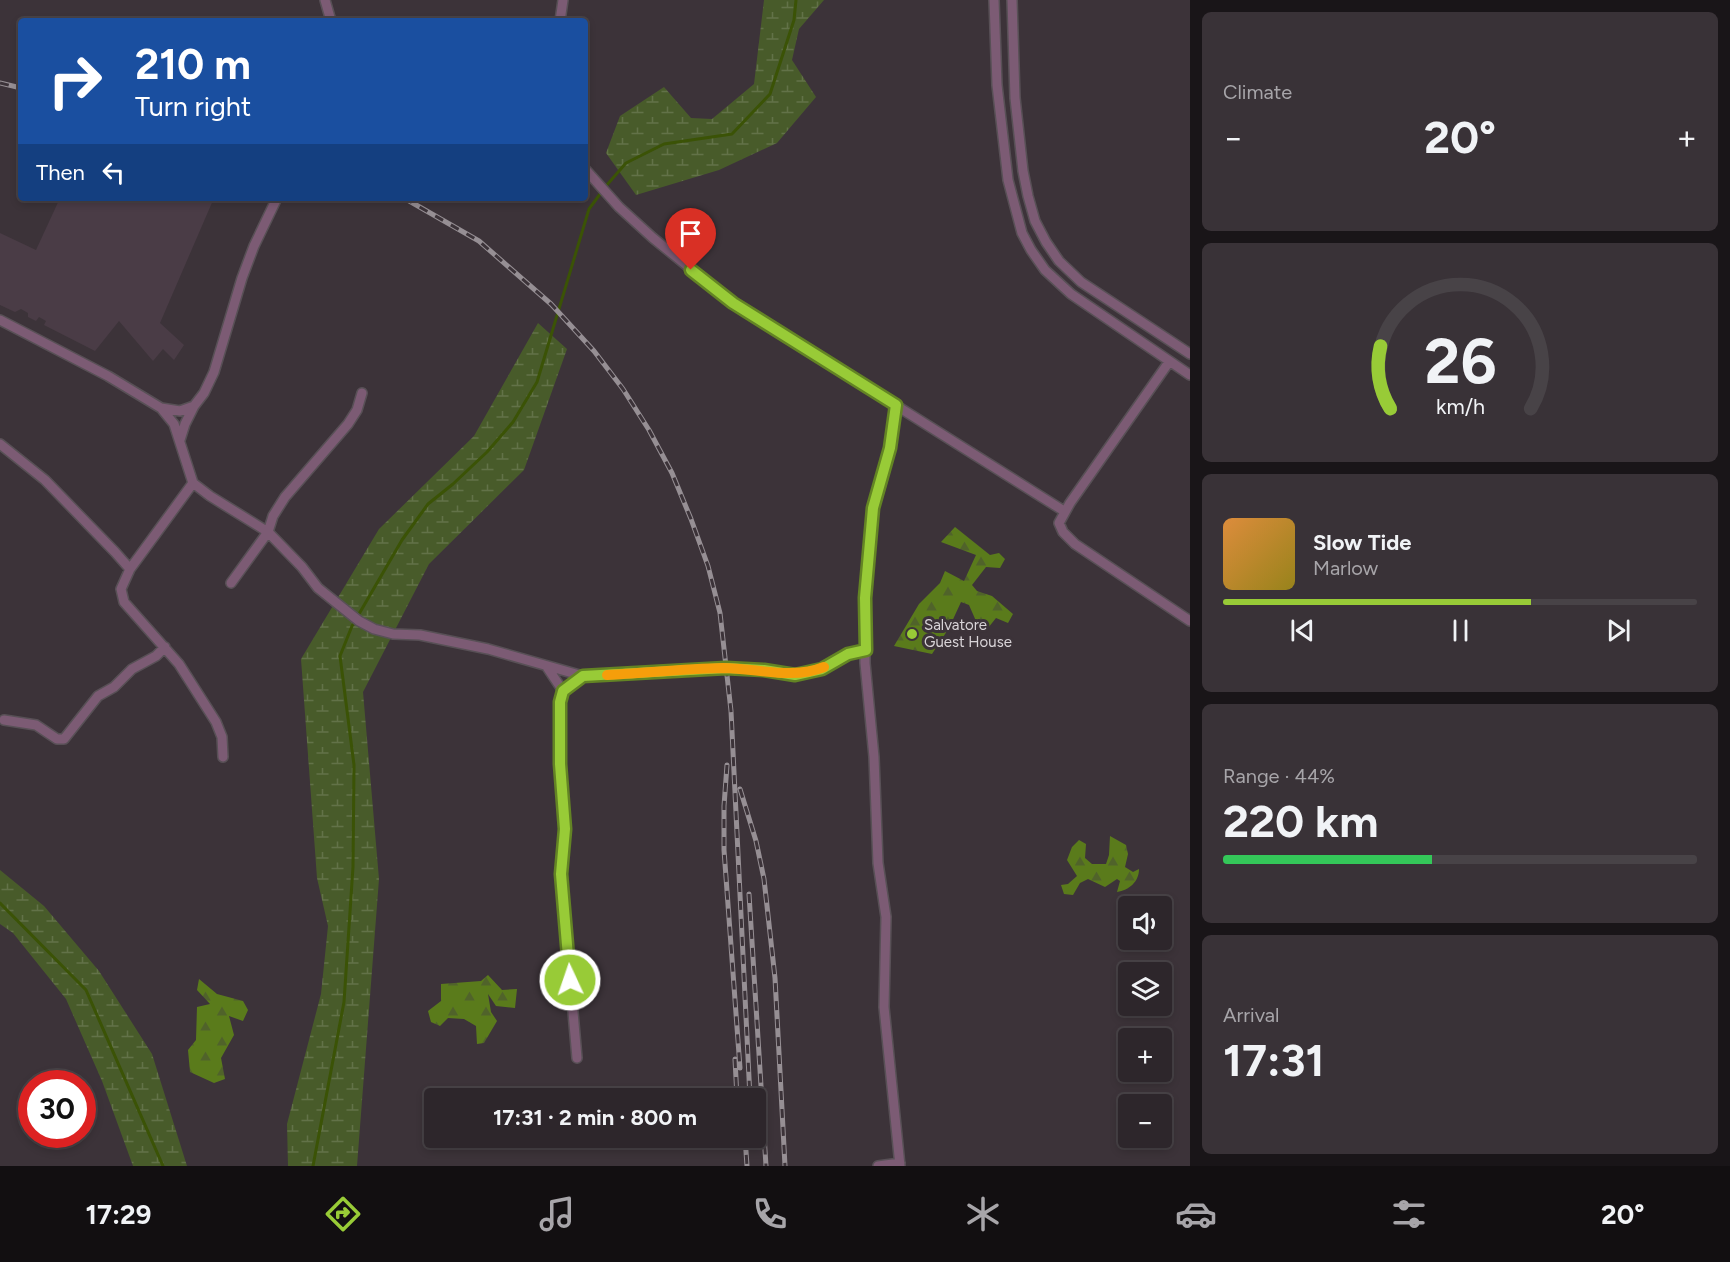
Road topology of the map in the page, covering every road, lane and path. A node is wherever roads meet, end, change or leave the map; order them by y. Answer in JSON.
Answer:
{"nodes":[{"id":1,"x":325,"y":0,"type":"edge"},
{"id":2,"x":563,"y":0,"type":"edge"},
{"id":3,"x":994,"y":0,"type":"edge"},
{"id":4,"x":1012,"y":0,"type":"edge"},
{"id":5,"x":330,"y":18,"type":"edge"},
{"id":6,"x":560,"y":18,"type":"edge"},
{"id":7,"x":588,"y":172,"type":"edge"},
{"id":8,"x":276,"y":201,"type":"edge"},
{"id":9,"x":0,"y":320,"type":"edge"},
{"id":10,"x":1190,"y":354,"type":"edge"},
{"id":11,"x":1169,"y":362,"type":"junction"},
{"id":12,"x":1190,"y":375,"type":"edge"},
{"id":13,"x":362,"y":393,"type":"dead end"},
{"id":14,"x":896,"y":405,"type":"junction"},
{"id":15,"x":194,"y":406,"type":"junction"},
{"id":16,"x":161,"y":408,"type":"junction"},
{"id":17,"x":180,"y":442,"type":"junction"},
{"id":18,"x":0,"y":444,"type":"edge"},
{"id":19,"x":192,"y":483,"type":"junction"},
{"id":20,"x":1064,"y":511,"type":"junction"},
{"id":21,"x":268,"y":532,"type":"junction"},
{"id":22,"x":129,"y":569,"type":"junction"},
{"id":23,"x":231,"y":583,"type":"dead end"},
{"id":24,"x":1190,"y":621,"type":"edge"},
{"id":25,"x":165,"y":647,"type":"junction"},
{"id":26,"x":866,"y":650,"type":"junction"},
{"id":27,"x":547,"y":667,"type":"junction"},
{"id":28,"x":583,"y":676,"type":"junction"},
{"id":29,"x":563,"y":691,"type":"junction"},
{"id":30,"x":4,"y":720,"type":"dead end"},
{"id":31,"x":223,"y":757,"type":"dead end"},
{"id":32,"x":577,"y":1058,"type":"dead end"},
{"id":33,"x":900,"y":1165,"type":"edge"},
{"id":34,"x":878,"y":1166,"type":"edge"}],
"edges":[{"from":1,"to":5,"type":"street"},
{"from":2,"to":6,"type":"street"},
{"from":3,"to":11,"type":"street"},
{"from":4,"to":10,"type":"street"},
{"from":7,"to":14,"type":"street"},
{"from":8,"to":15,"type":"street"},
{"from":9,"to":16,"type":"street"},
{"from":11,"to":12,"type":"street"},
{"from":11,"to":20,"type":"street"},
{"from":13,"to":21,"type":"street"},
{"from":14,"to":20,"type":"street"},
{"from":14,"to":26,"type":"street"},
{"from":15,"to":16,"type":"street"},
{"from":15,"to":17,"type":"street"},
{"from":16,"to":17,"type":"street"},
{"from":17,"to":19,"type":"street"},
{"from":18,"to":22,"type":"street"},
{"from":19,"to":21,"type":"street"},
{"from":19,"to":22,"type":"street"},
{"from":20,"to":24,"type":"street"},
{"from":21,"to":23,"type":"street"},
{"from":21,"to":27,"type":"street"},
{"from":22,"to":25,"type":"street"},
{"from":25,"to":30,"type":"street"},
{"from":25,"to":31,"type":"street"},
{"from":26,"to":28,"type":"street"},
{"from":26,"to":33,"type":"street"},
{"from":27,"to":28,"type":"street"},
{"from":27,"to":29,"type":"street"},
{"from":28,"to":29,"type":"street"},
{"from":29,"to":32,"type":"street"},
{"from":33,"to":34,"type":"street"}]}
